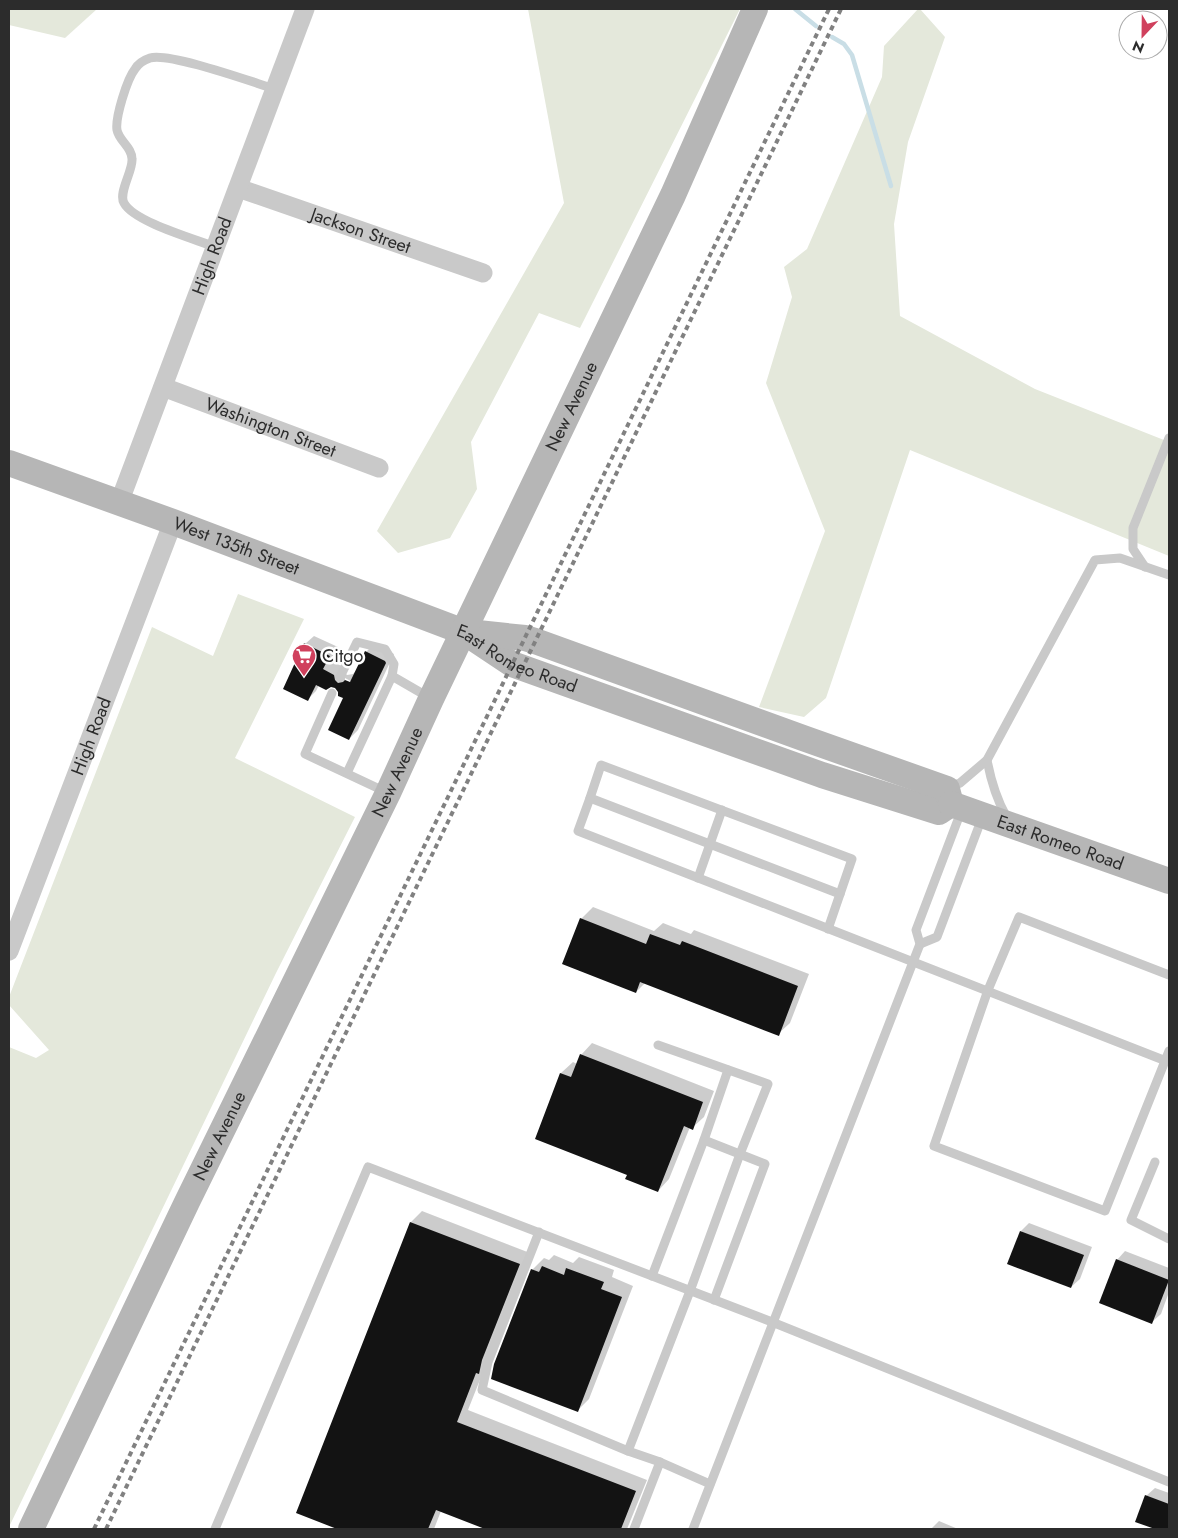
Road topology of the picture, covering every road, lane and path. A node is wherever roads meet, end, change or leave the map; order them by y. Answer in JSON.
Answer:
{"nodes":[{"id":1,"x":305,"y":9,"type":"edge"},
{"id":2,"x":755,"y":9,"type":"edge"},
{"id":3,"x":275,"y":89,"type":"junction"},
{"id":4,"x":238,"y":188,"type":"junction"},
{"id":5,"x":215,"y":247,"type":"junction"},
{"id":6,"x":483,"y":273,"type":"dead end"},
{"id":7,"x":163,"y":387,"type":"junction"},
{"id":8,"x":1169,"y":438,"type":"edge"},
{"id":9,"x":9,"y":463,"type":"edge"},
{"id":10,"x":379,"y":468,"type":"dead end"},
{"id":11,"x":119,"y":503,"type":"junction"},
{"id":12,"x":173,"y":522,"type":"junction"},
{"id":13,"x":1145,"y":567,"type":"junction"},
{"id":14,"x":1169,"y":575,"type":"edge"},
{"id":15,"x":464,"y":632,"type":"junction"},
{"id":16,"x":392,"y":676,"type":"junction"},
{"id":17,"x":340,"y":677,"type":"dead end"},
{"id":18,"x":332,"y":693,"type":"dead end"},
{"id":19,"x":431,"y":699,"type":"junction"},
{"id":20,"x":988,"y":760,"type":"junction"},
{"id":21,"x":347,"y":773,"type":"junction"},
{"id":22,"x":388,"y":793,"type":"junction"},
{"id":23,"x":590,"y":798,"type":"junction"},
{"id":24,"x":961,"y":804,"type":"junction"},
{"id":25,"x":722,"y":810,"type":"junction"},
{"id":26,"x":1010,"y":825,"type":"junction"},
{"id":27,"x":710,"y":844,"type":"junction"},
{"id":28,"x":698,"y":878,"type":"junction"},
{"id":29,"x":1169,"y":881,"type":"edge"},
{"id":30,"x":840,"y":894,"type":"junction"},
{"id":31,"x":828,"y":929,"type":"junction"},
{"id":32,"x":920,"y":944,"type":"junction"},
{"id":33,"x":9,"y":951,"type":"edge"},
{"id":34,"x":913,"y":962,"type":"junction"},
{"id":35,"x":1169,"y":975,"type":"edge"},
{"id":36,"x":988,"y":990,"type":"junction"},
{"id":37,"x":658,"y":1045,"type":"dead end"},
{"id":38,"x":1168,"y":1057,"type":"edge"},
{"id":39,"x":728,"y":1070,"type":"junction"},
{"id":40,"x":704,"y":1140,"type":"junction"},
{"id":41,"x":740,"y":1154,"type":"junction"},
{"id":42,"x":1155,"y":1162,"type":"dead end"},
{"id":43,"x":539,"y":1232,"type":"junction"},
{"id":44,"x":1169,"y":1239,"type":"edge"},
{"id":45,"x":652,"y":1276,"type":"junction"},
{"id":46,"x":690,"y":1291,"type":"junction"},
{"id":47,"x":714,"y":1300,"type":"junction"},
{"id":48,"x":772,"y":1322,"type":"junction"},
{"id":49,"x":628,"y":1451,"type":"junction"},
{"id":50,"x":660,"y":1462,"type":"junction"},
{"id":51,"x":1169,"y":1482,"type":"edge"},
{"id":52,"x":710,"y":1484,"type":"junction"},
{"id":53,"x":31,"y":1529,"type":"edge"},
{"id":54,"x":215,"y":1529,"type":"edge"},
{"id":55,"x":634,"y":1529,"type":"edge"},
{"id":56,"x":693,"y":1529,"type":"edge"}],
"edges":[{"from":1,"to":3,"type":"street","name":"High Road"},
{"from":2,"to":15,"type":"main road","name":"New Avenue"},
{"from":3,"to":4,"type":"street","name":"High Road"},
{"from":3,"to":5,"type":"lane"},
{"from":4,"to":5,"type":"street","name":"High Road"},
{"from":4,"to":6,"type":"street","name":"Jackson Street"},
{"from":5,"to":7,"type":"street","name":"High Road"},
{"from":7,"to":10,"type":"street","name":"Washington Street"},
{"from":7,"to":11,"type":"street","name":"High Road"},
{"from":8,"to":13,"type":"lane"},
{"from":9,"to":11,"type":"main road","name":"West 135th Street"},
{"from":11,"to":12,"type":"main road","name":"West 135th Street"},
{"from":12,"to":15,"type":"main road","name":"West 135th Street"},
{"from":12,"to":33,"type":"street","name":"High Road"},
{"from":13,"to":14,"type":"lane"},
{"from":13,"to":20,"type":"lane"},
{"from":15,"to":19,"type":"main road","name":"New Avenue"},
{"from":15,"to":24,"type":"main road","name":"East Romeo Road"},
{"from":16,"to":17,"type":"lane"},
{"from":16,"to":19,"type":"lane"},
{"from":16,"to":21,"type":"lane"},
{"from":18,"to":21,"type":"lane"},
{"from":19,"to":22,"type":"main road","name":"New Avenue"},
{"from":20,"to":24,"type":"lane"},
{"from":20,"to":26,"type":"lane"},
{"from":21,"to":22,"type":"lane"},
{"from":22,"to":53,"type":"main road","name":"New Avenue"},
{"from":23,"to":25,"type":"lane"},
{"from":23,"to":27,"type":"lane"},
{"from":23,"to":28,"type":"lane"},
{"from":24,"to":26,"type":"main road","name":"East Romeo Road"},
{"from":24,"to":32,"type":"lane"},
{"from":24,"to":32,"type":"lane"},
{"from":25,"to":27,"type":"lane"},
{"from":25,"to":30,"type":"lane"},
{"from":26,"to":29,"type":"main road","name":"East Romeo Road"},
{"from":27,"to":28,"type":"lane"},
{"from":27,"to":30,"type":"lane"},
{"from":28,"to":31,"type":"lane"},
{"from":30,"to":31,"type":"lane"},
{"from":31,"to":34,"type":"lane"},
{"from":32,"to":34,"type":"lane"},
{"from":34,"to":36,"type":"lane"},
{"from":34,"to":48,"type":"lane"},
{"from":35,"to":36,"type":"lane"},
{"from":36,"to":38,"type":"lane"},
{"from":36,"to":38,"type":"lane"},
{"from":37,"to":39,"type":"lane"},
{"from":39,"to":40,"type":"lane"},
{"from":39,"to":41,"type":"lane"},
{"from":40,"to":41,"type":"lane"},
{"from":40,"to":45,"type":"lane"},
{"from":41,"to":46,"type":"lane"},
{"from":41,"to":47,"type":"lane"},
{"from":42,"to":44,"type":"lane"},
{"from":43,"to":45,"type":"lane"},
{"from":43,"to":49,"type":"lane"},
{"from":43,"to":54,"type":"lane"},
{"from":45,"to":46,"type":"lane"},
{"from":46,"to":47,"type":"lane"},
{"from":46,"to":49,"type":"lane"},
{"from":47,"to":48,"type":"lane"},
{"from":48,"to":51,"type":"lane"},
{"from":48,"to":52,"type":"lane"},
{"from":49,"to":50,"type":"lane"},
{"from":50,"to":52,"type":"lane"},
{"from":50,"to":55,"type":"lane"},
{"from":52,"to":56,"type":"lane"}]}
